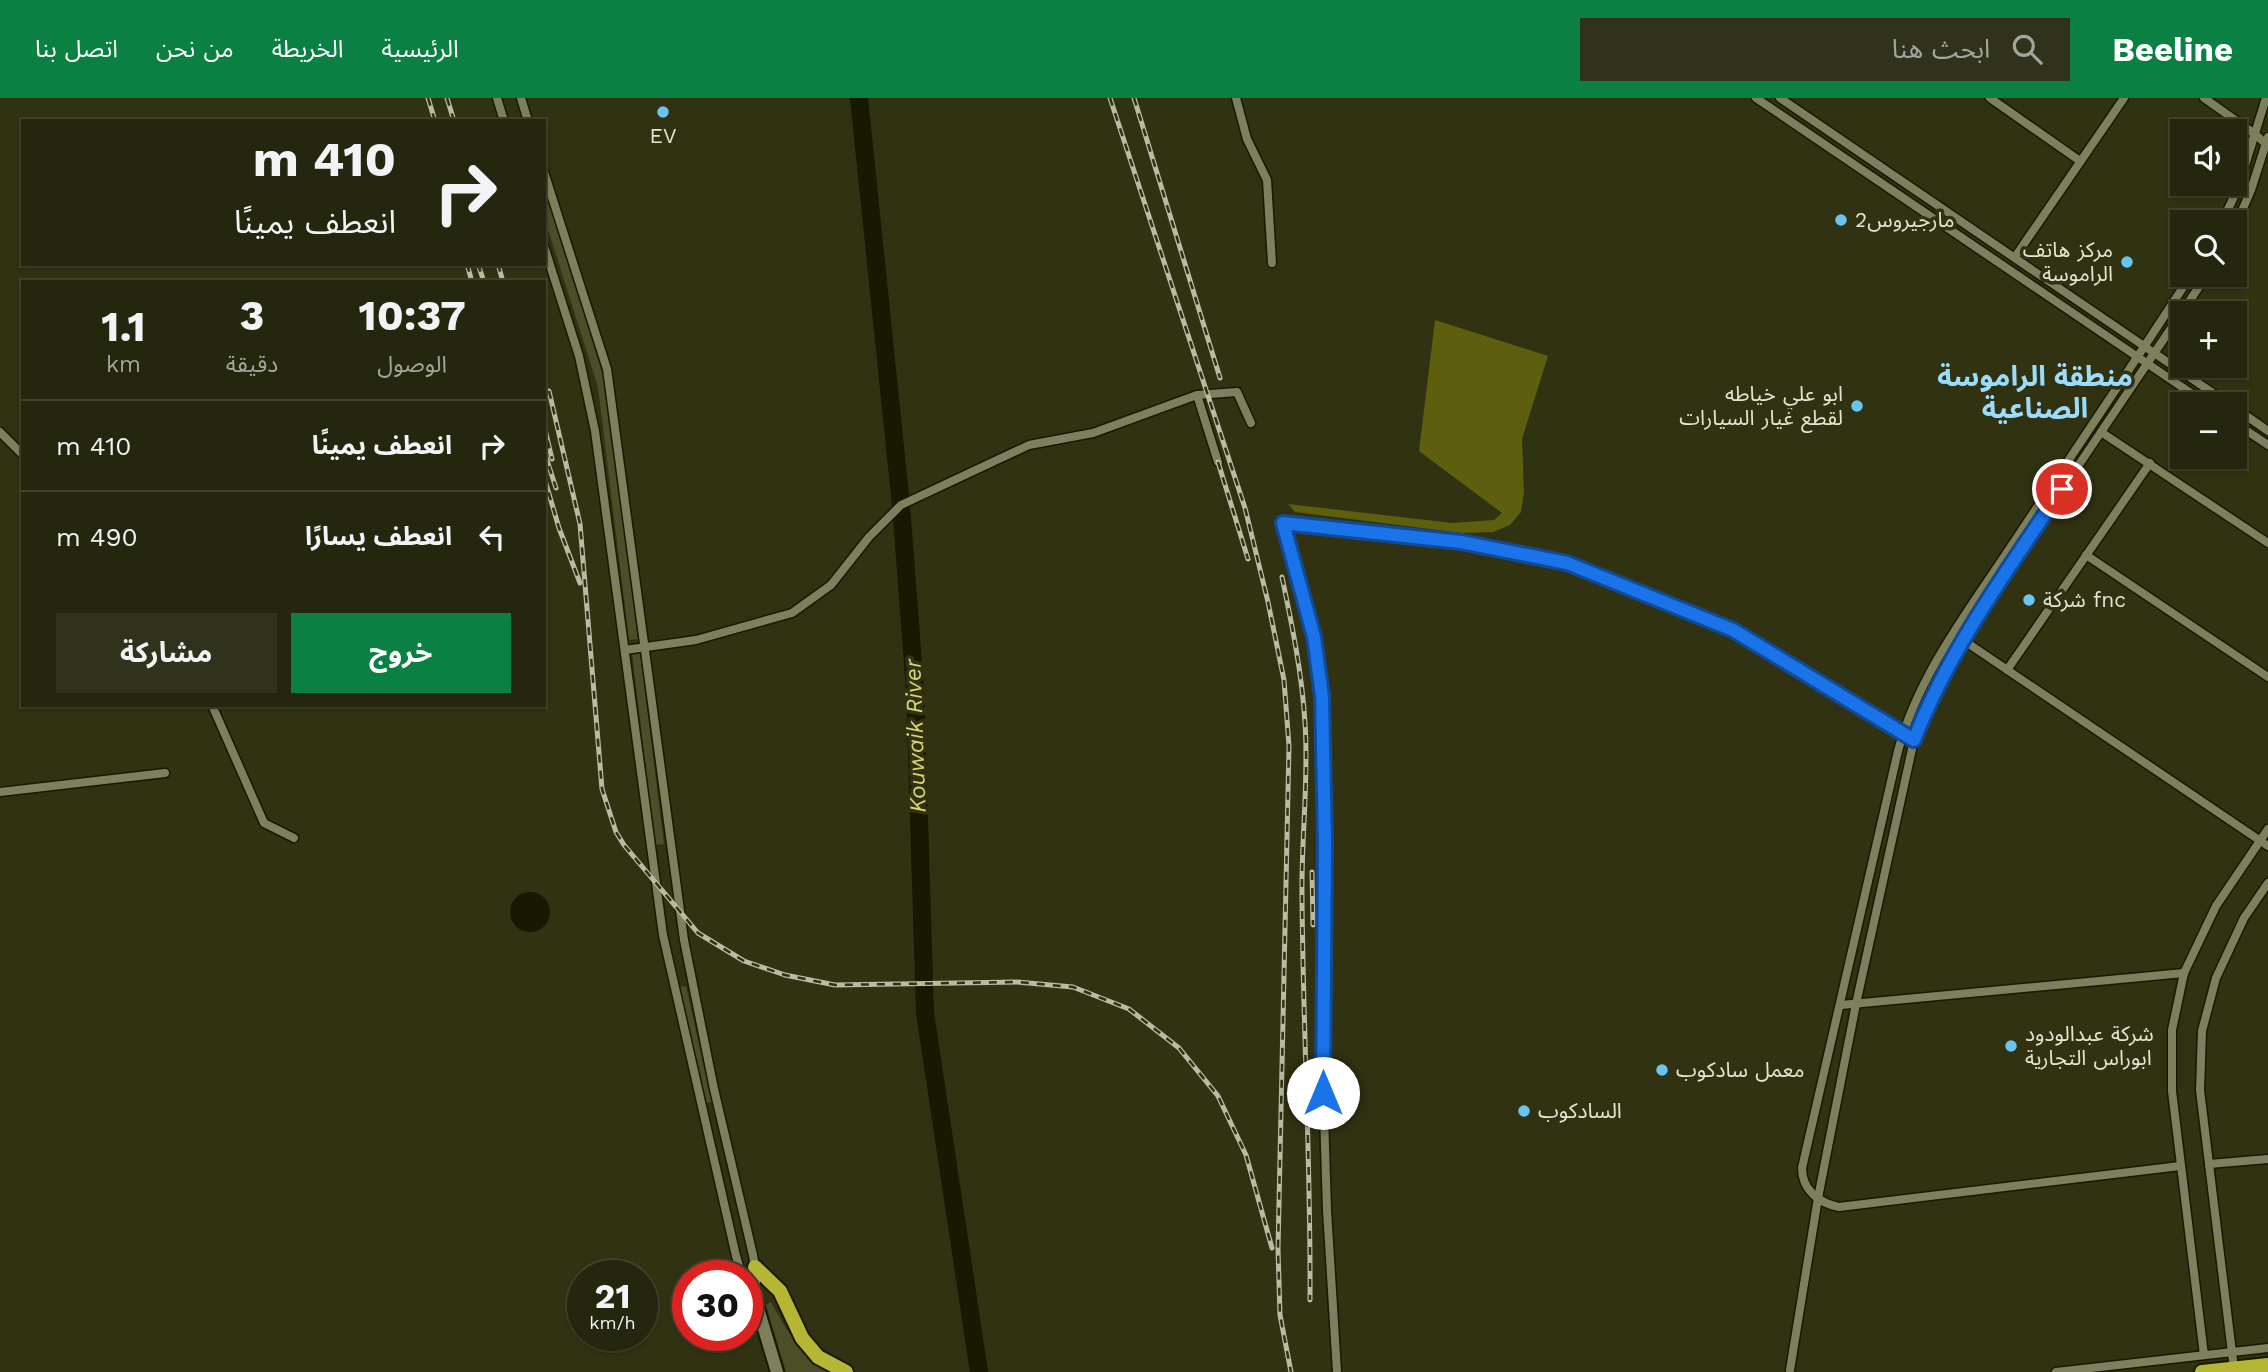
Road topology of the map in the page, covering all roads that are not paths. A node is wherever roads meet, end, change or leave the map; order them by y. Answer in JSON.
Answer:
{"nodes":[{"id":1,"x":497,"y":98,"type":"edge"},
{"id":2,"x":521,"y":98,"type":"edge"},
{"id":3,"x":1236,"y":98,"type":"edge"},
{"id":4,"x":1756,"y":98,"type":"edge"},
{"id":5,"x":1780,"y":98,"type":"edge"},
{"id":6,"x":1990,"y":98,"type":"edge"},
{"id":7,"x":2124,"y":98,"type":"edge"},
{"id":8,"x":2204,"y":98,"type":"edge"},
{"id":9,"x":2266,"y":98,"type":"edge"},
{"id":10,"x":503,"y":119,"type":"edge"},
{"id":11,"x":527,"y":119,"type":"edge"},
{"id":12,"x":2255,"y":134,"type":"junction"},
{"id":13,"x":2267,"y":141,"type":"edge"},
{"id":14,"x":2080,"y":161,"type":"junction"},
{"id":15,"x":546,"y":178,"type":"edge"},
{"id":16,"x":2228,"y":210,"type":"edge"},
{"id":17,"x":2242,"y":210,"type":"edge"},
{"id":18,"x":546,"y":252,"type":"edge"},
{"id":19,"x":2015,"y":257,"type":"junction"},
{"id":20,"x":1272,"y":263,"type":"dead end"},
{"id":21,"x":2183,"y":287,"type":"edge"},
{"id":22,"x":2199,"y":287,"type":"edge"},
{"id":23,"x":2144,"y":346,"type":"junction"},
{"id":24,"x":2154,"y":353,"type":"junction"},
{"id":25,"x":2137,"y":358,"type":"junction"},
{"id":26,"x":2147,"y":364,"type":"junction"},
{"id":27,"x":2189,"y":392,"type":"edge"},
{"id":28,"x":2211,"y":392,"type":"edge"},
{"id":29,"x":1197,"y":395,"type":"junction"},
{"id":30,"x":2247,"y":416,"type":"edge"},
{"id":31,"x":1251,"y":423,"type":"dead end"},
{"id":32,"x":2247,"y":431,"type":"edge"},
{"id":33,"x":2268,"y":431,"type":"edge"},
{"id":34,"x":0,"y":432,"type":"edge"},
{"id":35,"x":2101,"y":432,"type":"junction"},
{"id":36,"x":2268,"y":444,"type":"edge"},
{"id":37,"x":21,"y":453,"type":"edge"},
{"id":38,"x":1218,"y":462,"type":"dead end"},
{"id":39,"x":2150,"y":463,"type":"junction"},
{"id":40,"x":2268,"y":543,"type":"edge"},
{"id":41,"x":2086,"y":555,"type":"junction"},
{"id":42,"x":1953,"y":634,"type":"junction"},
{"id":43,"x":1963,"y":641,"type":"junction"},
{"id":44,"x":645,"y":647,"type":"junction"},
{"id":45,"x":625,"y":650,"type":"junction"},
{"id":46,"x":2007,"y":670,"type":"junction"},
{"id":47,"x":2268,"y":677,"type":"edge"},
{"id":48,"x":213,"y":707,"type":"edge"},
{"id":49,"x":1902,"y":734,"type":"junction"},
{"id":50,"x":1914,"y":740,"type":"junction"},
{"id":51,"x":165,"y":773,"type":"dead end"},
{"id":52,"x":0,"y":792,"type":"edge"},
{"id":53,"x":2268,"y":829,"type":"edge"},
{"id":54,"x":294,"y":838,"type":"dead end"},
{"id":55,"x":2264,"y":843,"type":"edge"},
{"id":56,"x":1869,"y":882,"type":"junction"},
{"id":57,"x":2268,"y":883,"type":"edge"},
{"id":58,"x":1882,"y":885,"type":"junction"},
{"id":59,"x":2184,"y":973,"type":"junction"},
{"id":60,"x":1856,"y":1004,"type":"junction"},
{"id":61,"x":1841,"y":1005,"type":"junction"},
{"id":62,"x":2268,"y":1158,"type":"edge"},
{"id":63,"x":2209,"y":1164,"type":"junction"},
{"id":64,"x":2180,"y":1167,"type":"junction"},
{"id":65,"x":1818,"y":1198,"type":"junction"},
{"id":66,"x":737,"y":1260,"type":"edge"},
{"id":67,"x":753,"y":1260,"type":"edge"},
{"id":68,"x":763,"y":1275,"type":"edge"},
{"id":69,"x":763,"y":1325,"type":"edge"},
{"id":70,"x":2268,"y":1348,"type":"edge"},
{"id":71,"x":2231,"y":1352,"type":"junction"},
{"id":72,"x":2204,"y":1355,"type":"junction"},
{"id":73,"x":2268,"y":1365,"type":"edge"},
{"id":74,"x":2234,"y":1369,"type":"junction"},
{"id":75,"x":1790,"y":1370,"type":"dead end"},
{"id":76,"x":777,"y":1372,"type":"edge"},
{"id":77,"x":846,"y":1372,"type":"edge"},
{"id":78,"x":1337,"y":1372,"type":"edge"},
{"id":79,"x":2056,"y":1372,"type":"edge"},
{"id":80,"x":2202,"y":1372,"type":"edge"}],
"edges":[{"from":1,"to":10,"type":"street"},
{"from":2,"to":11,"type":"street"},
{"from":3,"to":20,"type":"street"},
{"from":4,"to":25,"type":"street"},
{"from":5,"to":19,"type":"street"},
{"from":6,"to":14,"type":"street"},
{"from":7,"to":14,"type":"street"},
{"from":8,"to":12,"type":"street"},
{"from":9,"to":12,"type":"street"},
{"from":12,"to":13,"type":"street"},
{"from":12,"to":16,"type":"street"},
{"from":13,"to":17,"type":"street"},
{"from":14,"to":19,"type":"street"},
{"from":15,"to":44,"type":"street"},
{"from":18,"to":45,"type":"street"},
{"from":19,"to":23,"type":"street"},
{"from":21,"to":23,"type":"street"},
{"from":22,"to":24,"type":"street"},
{"from":23,"to":24,"type":"street"},
{"from":23,"to":25,"type":"street"},
{"from":24,"to":26,"type":"street"},
{"from":24,"to":28,"type":"street"},
{"from":25,"to":26,"type":"street"},
{"from":25,"to":42,"type":"street"},
{"from":26,"to":27,"type":"street"},
{"from":26,"to":35,"type":"street"},
{"from":29,"to":31,"type":"street"},
{"from":29,"to":38,"type":"street"},
{"from":29,"to":44,"type":"street"},
{"from":30,"to":33,"type":"street"},
{"from":32,"to":36,"type":"street"},
{"from":34,"to":37,"type":"street"},
{"from":35,"to":39,"type":"street"},
{"from":35,"to":43,"type":"street"},
{"from":39,"to":40,"type":"street"},
{"from":39,"to":41,"type":"street"},
{"from":41,"to":46,"type":"street"},
{"from":41,"to":47,"type":"street"},
{"from":42,"to":43,"type":"street"},
{"from":42,"to":49,"type":"street"},
{"from":43,"to":46,"type":"street"},
{"from":43,"to":50,"type":"street"},
{"from":44,"to":45,"type":"street"},
{"from":44,"to":67,"type":"street"},
{"from":45,"to":66,"type":"street"},
{"from":46,"to":55,"type":"street"},
{"from":48,"to":54,"type":"street"},
{"from":49,"to":50,"type":"street"},
{"from":49,"to":56,"type":"street"},
{"from":49,"to":78,"type":"street"},
{"from":50,"to":58,"type":"street"},
{"from":51,"to":52,"type":"street"},
{"from":53,"to":55,"type":"street"},
{"from":55,"to":59,"type":"street"},
{"from":56,"to":58,"type":"street"},
{"from":56,"to":61,"type":"street"},
{"from":57,"to":63,"type":"street"},
{"from":58,"to":60,"type":"street"},
{"from":59,"to":60,"type":"street"},
{"from":59,"to":64,"type":"street"},
{"from":60,"to":61,"type":"street"},
{"from":60,"to":65,"type":"street"},
{"from":61,"to":65,"type":"street"},
{"from":62,"to":63,"type":"street"},
{"from":63,"to":71,"type":"street"},
{"from":64,"to":65,"type":"street"},
{"from":64,"to":72,"type":"street"},
{"from":65,"to":75,"type":"street"},
{"from":68,"to":77,"type":"highway"},
{"from":69,"to":76,"type":"main road"},
{"from":70,"to":71,"type":"street"},
{"from":71,"to":72,"type":"street"},
{"from":71,"to":74,"type":"street"},
{"from":72,"to":79,"type":"street"},
{"from":73,"to":74,"type":"highway"},
{"from":74,"to":80,"type":"highway"}]}
